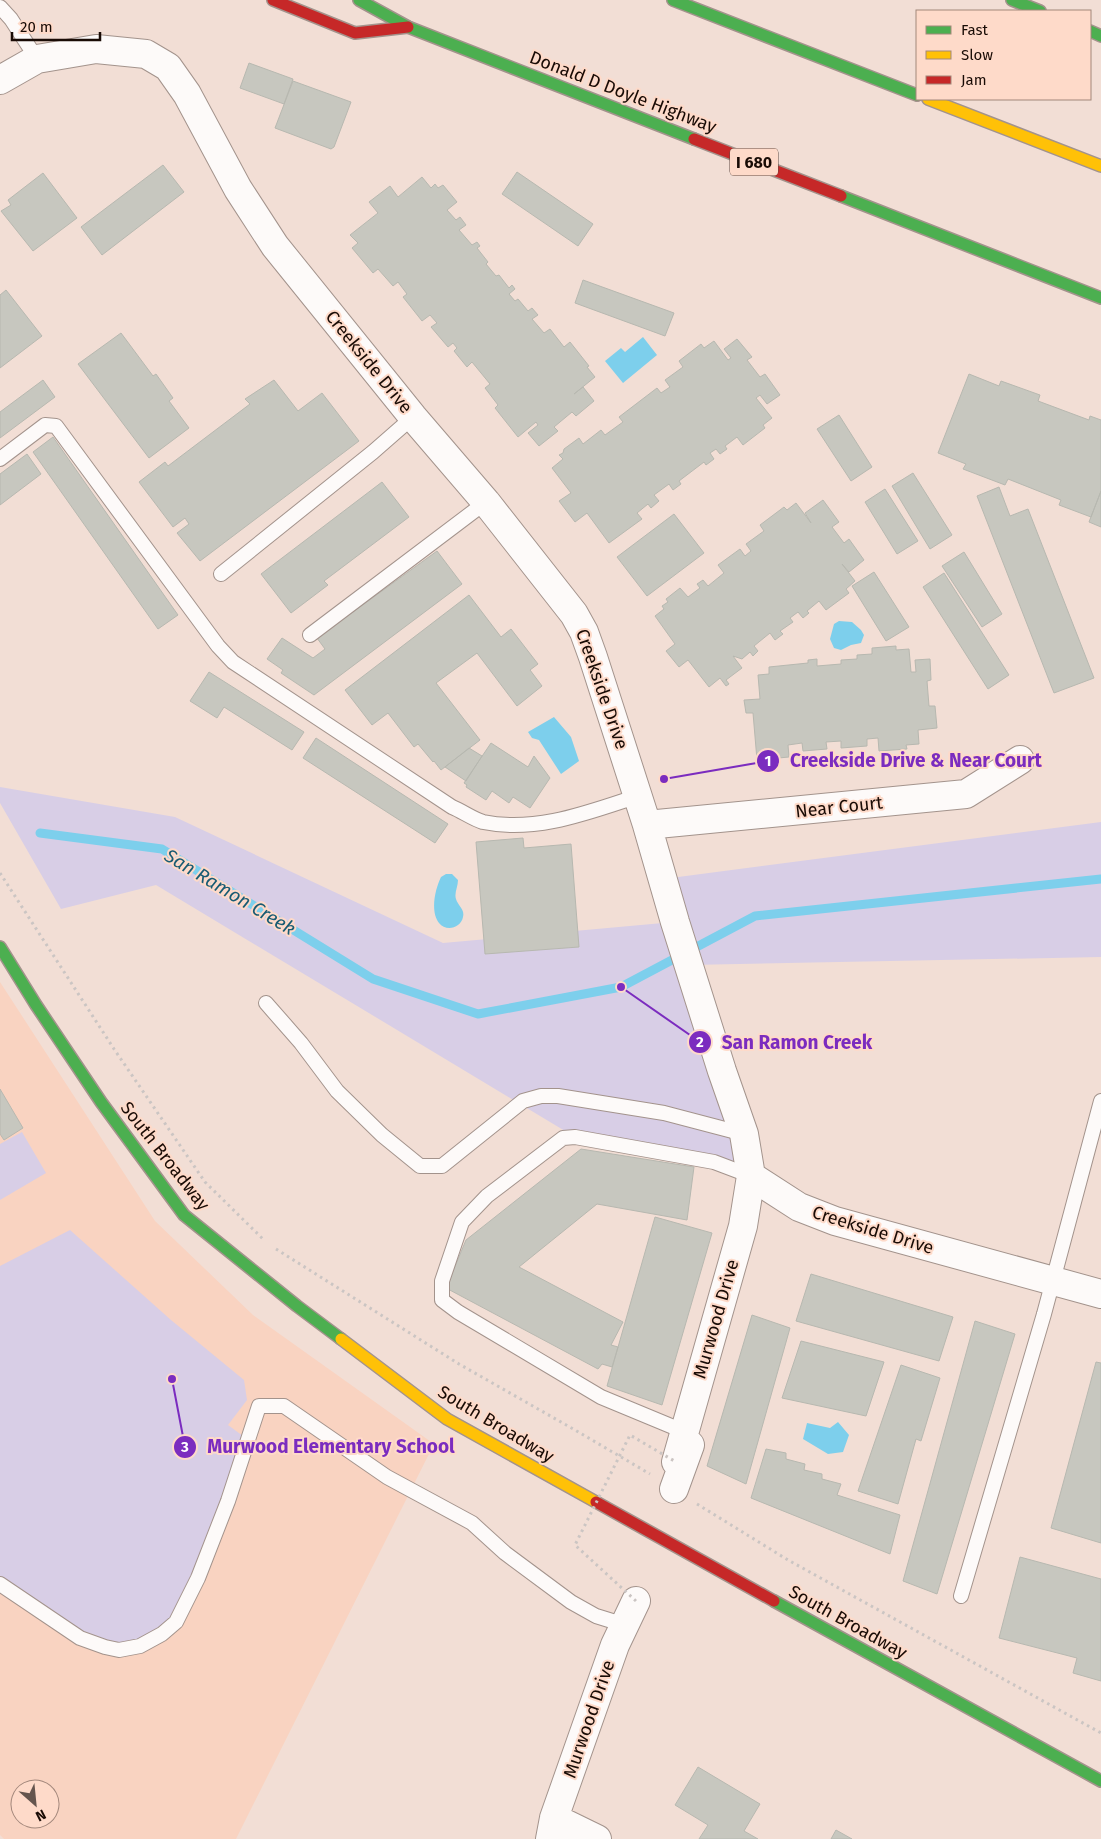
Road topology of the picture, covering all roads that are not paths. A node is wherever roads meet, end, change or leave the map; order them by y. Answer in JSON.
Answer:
{"nodes":[{"id":1,"x":273,"y":0,"type":"edge"},
{"id":2,"x":359,"y":0,"type":"edge"},
{"id":3,"x":673,"y":0,"type":"edge"},
{"id":4,"x":1012,"y":0,"type":"edge"},
{"id":5,"x":0,"y":7,"type":"edge"},
{"id":6,"x":1037,"y":10,"type":"edge"},
{"id":7,"x":408,"y":27,"type":"junction"},
{"id":8,"x":37,"y":59,"type":"junction"},
{"id":9,"x":0,"y":80,"type":"edge"},
{"id":10,"x":916,"y":94,"type":"edge"},
{"id":11,"x":931,"y":100,"type":"edge"},
{"id":12,"x":1101,"y":166,"type":"edge"},
{"id":13,"x":1101,"y":298,"type":"edge"},
{"id":14,"x":413,"y":417,"type":"junction"},
{"id":15,"x":0,"y":459,"type":"edge"},
{"id":16,"x":486,"y":502,"type":"junction"},
{"id":17,"x":221,"y":574,"type":"dead end"},
{"id":18,"x":310,"y":635,"type":"dead end"},
{"id":19,"x":1020,"y":760,"type":"dead end"},
{"id":20,"x":638,"y":796,"type":"junction"},
{"id":21,"x":647,"y":825,"type":"junction"},
{"id":22,"x":0,"y":947,"type":"edge"},
{"id":23,"x":266,"y":1003,"type":"dead end"},
{"id":24,"x":1101,"y":1101,"type":"edge"},
{"id":25,"x":744,"y":1134,"type":"junction"},
{"id":26,"x":751,"y":1176,"type":"junction"},
{"id":27,"x":757,"y":1226,"type":"dead end"},
{"id":28,"x":1052,"y":1280,"type":"junction"},
{"id":29,"x":1101,"y":1294,"type":"edge"},
{"id":30,"x":683,"y":1431,"type":"junction"},
{"id":31,"x":676,"y":1462,"type":"road end"},
{"id":32,"x":674,"y":1489,"type":"dead end"},
{"id":33,"x":0,"y":1584,"type":"edge"},
{"id":34,"x":961,"y":1596,"type":"dead end"},
{"id":35,"x":631,"y":1613,"type":"joint"},
{"id":36,"x":1101,"y":1781,"type":"edge"},
{"id":37,"x":552,"y":1829,"type":"edge"},
{"id":38,"x":597,"y":1839,"type":"edge"}],
"edges":[{"from":1,"to":7,"type":"main road"},
{"from":2,"to":7,"type":"main road","name":"Donald D Doyle Highway","number":"I 680"},
{"from":3,"to":10,"type":"main road"},
{"from":4,"to":6,"type":"main road"},
{"from":5,"to":8,"type":"lane"},
{"from":7,"to":13,"type":"main road","name":"Donald D Doyle Highway","number":"I 680"},
{"from":8,"to":9,"type":"street","name":"Creekside Drive"},
{"from":8,"to":14,"type":"street","name":"Creekside Drive"},
{"from":11,"to":12,"type":"main road"},
{"from":14,"to":16,"type":"street","name":"Creekside Drive"},
{"from":14,"to":17,"type":"lane"},
{"from":15,"to":20,"type":"lane"},
{"from":16,"to":18,"type":"lane"},
{"from":16,"to":20,"type":"street","name":"Creekside Drive"},
{"from":19,"to":21,"type":"street","name":"Near Court"},
{"from":20,"to":21,"type":"street","name":"Creekside Drive"},
{"from":21,"to":25,"type":"street","name":"Creekside Drive"},
{"from":22,"to":36,"type":"main road","name":"South Broadway"},
{"from":23,"to":25,"type":"lane"},
{"from":24,"to":28,"type":"lane"},
{"from":25,"to":26,"type":"street","name":"Creekside Drive"},
{"from":26,"to":28,"type":"street","name":"Creekside Drive"},
{"from":26,"to":30,"type":"street","name":"Murwood Drive"},
{"from":26,"to":30,"type":"lane"},
{"from":27,"to":32,"type":"street"},
{"from":28,"to":29,"type":"street","name":"Creekside Drive"},
{"from":28,"to":34,"type":"lane"},
{"from":30,"to":31,"type":"street","name":"Murwood Drive"},
{"from":33,"to":35,"type":"lane"},
{"from":35,"to":37,"type":"street","name":"Murwood Drive"},
{"from":37,"to":38,"type":"street"}]}
